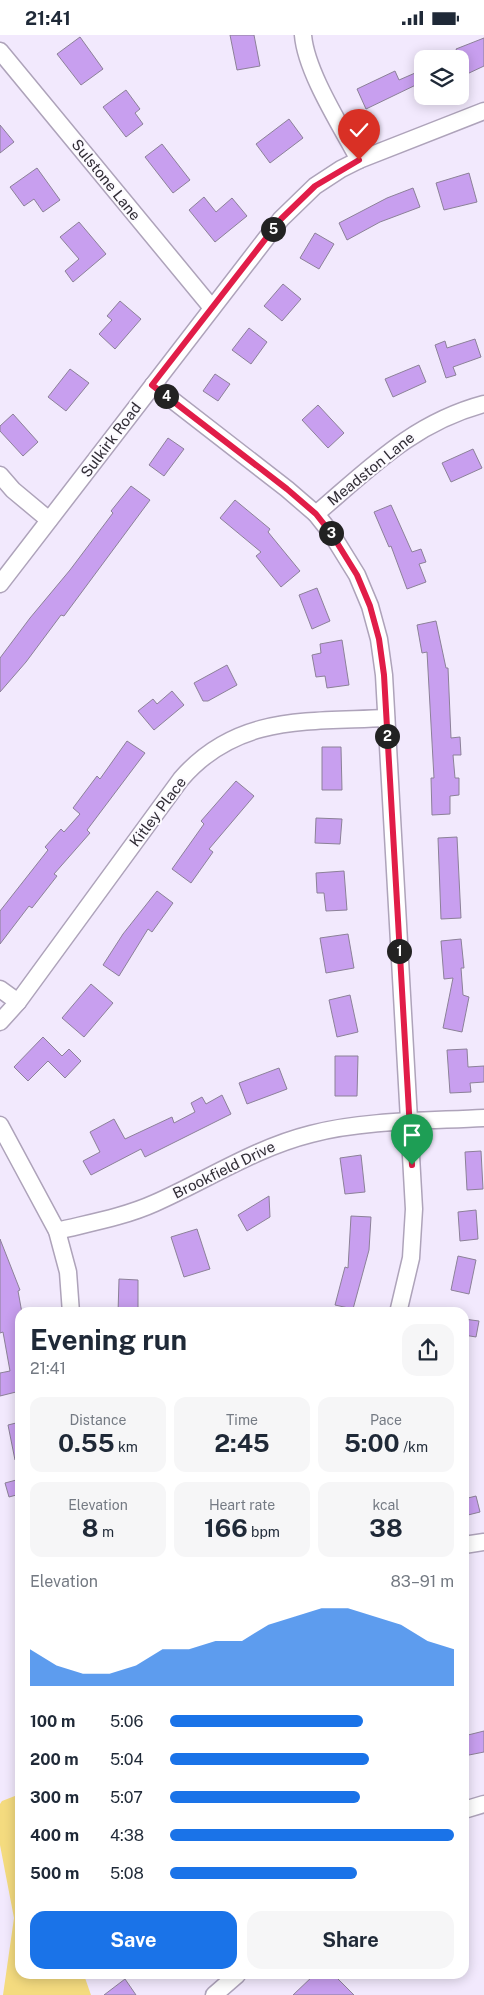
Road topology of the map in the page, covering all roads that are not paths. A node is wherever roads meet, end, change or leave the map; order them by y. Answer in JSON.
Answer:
{"nodes":[{"id":1,"x":303,"y":35,"type":"edge"},
{"id":2,"x":0,"y":51,"type":"edge"},
{"id":3,"x":484,"y":111,"type":"edge"},
{"id":4,"x":359,"y":160,"type":"junction"},
{"id":5,"x":212,"y":308,"type":"junction"},
{"id":6,"x":152,"y":385,"type":"junction"},
{"id":7,"x":484,"y":404,"type":"edge"},
{"id":8,"x":0,"y":475,"type":"edge"},
{"id":9,"x":316,"y":514,"type":"junction"},
{"id":10,"x":49,"y":521,"type":"junction"},
{"id":11,"x":0,"y":584,"type":"edge"},
{"id":12,"x":386,"y":718,"type":"junction"},
{"id":13,"x":0,"y":989,"type":"edge"},
{"id":14,"x":18,"y":1002,"type":"junction"},
{"id":15,"x":0,"y":1022,"type":"edge"},
{"id":16,"x":484,"y":1118,"type":"edge"},
{"id":17,"x":409,"y":1123,"type":"junction"},
{"id":18,"x":0,"y":1125,"type":"edge"},
{"id":19,"x":57,"y":1231,"type":"junction"},
{"id":20,"x":71,"y":1307,"type":"edge"},
{"id":21,"x":400,"y":1307,"type":"edge"},
{"id":22,"x":484,"y":1542,"type":"edge"},
{"id":23,"x":469,"y":1544,"type":"edge"},
{"id":24,"x":484,"y":1804,"type":"edge"},
{"id":25,"x":469,"y":1808,"type":"edge"},
{"id":26,"x":232,"y":1979,"type":"edge"},
{"id":27,"x":214,"y":1995,"type":"edge"}],
"edges":[{"from":1,"to":4,"type":"street"},
{"from":2,"to":5,"type":"street","name":"Sulstone Lane"},
{"from":3,"to":4,"type":"street","name":"Sulkirk Road"},
{"from":4,"to":5,"type":"street","name":"Sulkirk Road"},
{"from":5,"to":6,"type":"street","name":"Sulkirk Road"},
{"from":6,"to":9,"type":"street"},
{"from":6,"to":10,"type":"street","name":"Sulkirk Road"},
{"from":7,"to":9,"type":"street","name":"Meadston Lane"},
{"from":8,"to":10,"type":"street"},
{"from":9,"to":12,"type":"street"},
{"from":10,"to":11,"type":"street","name":"Sulkirk Road"},
{"from":12,"to":14,"type":"street","name":"Kitley Place"},
{"from":12,"to":17,"type":"street"},
{"from":13,"to":14,"type":"street"},
{"from":14,"to":15,"type":"street","name":"Kitley Place"},
{"from":16,"to":17,"type":"street","name":"Brookfield Drive"},
{"from":17,"to":19,"type":"street","name":"Brookfield Drive"},
{"from":17,"to":21,"type":"street"},
{"from":18,"to":19,"type":"street"},
{"from":19,"to":20,"type":"street"},
{"from":22,"to":23,"type":"street"},
{"from":24,"to":25,"type":"street"},
{"from":26,"to":27,"type":"street"}]}
